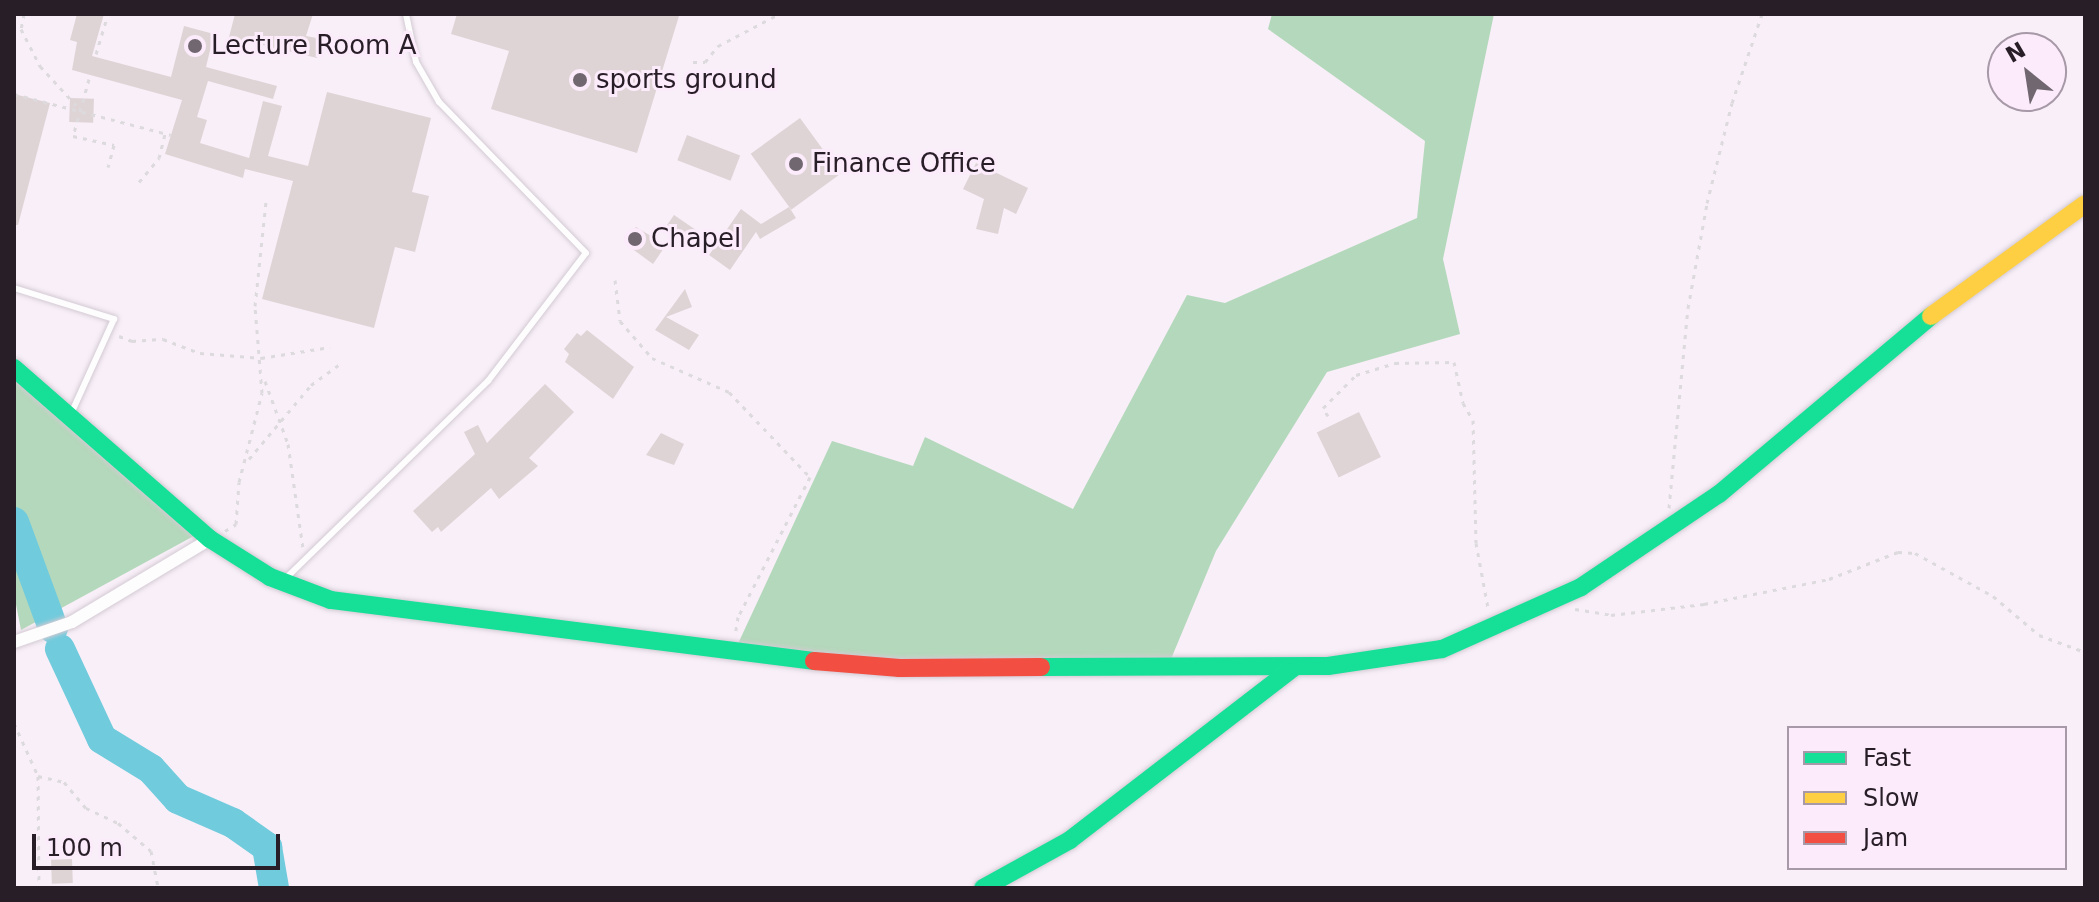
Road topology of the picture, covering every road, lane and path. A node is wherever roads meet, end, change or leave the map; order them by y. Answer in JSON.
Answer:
{"nodes":[{"id":1,"x":24,"y":14,"type":"edge"},
{"id":2,"x":108,"y":14,"type":"edge"},
{"id":3,"x":406,"y":14,"type":"edge"},
{"id":4,"x":779,"y":14,"type":"edge"},
{"id":5,"x":1762,"y":14,"type":"edge"},
{"id":6,"x":96,"y":54,"type":"dead end"},
{"id":7,"x":693,"y":62,"type":"dead end"},
{"id":8,"x":89,"y":79,"type":"dead end"},
{"id":9,"x":14,"y":94,"type":"edge"},
{"id":10,"x":80,"y":108,"type":"junction"},
{"id":11,"x":165,"y":133,"type":"junction"},
{"id":12,"x":171,"y":135,"type":"dead end"},
{"id":13,"x":108,"y":167,"type":"dead end"},
{"id":14,"x":139,"y":182,"type":"dead end"},
{"id":15,"x":266,"y":201,"type":"dead end"},
{"id":16,"x":2085,"y":204,"type":"edge"},
{"id":17,"x":615,"y":280,"type":"dead end"},
{"id":18,"x":14,"y":288,"type":"edge"},
{"id":19,"x":109,"y":333,"type":"junction"},
{"id":20,"x":330,"y":347,"type":"dead end"},
{"id":21,"x":261,"y":358,"type":"junction"},
{"id":22,"x":340,"y":364,"type":"dead end"},
{"id":23,"x":14,"y":368,"type":"edge"},
{"id":24,"x":264,"y":377,"type":"junction"},
{"id":25,"x":70,"y":416,"type":"junction"},
{"id":26,"x":1328,"y":416,"type":"dead end"},
{"id":27,"x":279,"y":418,"type":"junction"},
{"id":28,"x":247,"y":462,"type":"junction"},
{"id":29,"x":1666,"y":532,"type":"junction"},
{"id":30,"x":214,"y":539,"type":"junction"},
{"id":31,"x":305,"y":561,"type":"junction"},
{"id":32,"x":281,"y":582,"type":"junction"},
{"id":33,"x":1556,"y":600,"type":"junction"},
{"id":34,"x":1488,"y":611,"type":"dead end"},
{"id":35,"x":14,"y":642,"type":"edge"},
{"id":36,"x":2085,"y":652,"type":"edge"},
{"id":37,"x":727,"y":654,"type":"junction"},
{"id":38,"x":1295,"y":667,"type":"junction"},
{"id":39,"x":14,"y":723,"type":"edge"},
{"id":40,"x":38,"y":776,"type":"junction"},
{"id":41,"x":39,"y":888,"type":"edge"},
{"id":42,"x":158,"y":888,"type":"edge"},
{"id":43,"x":983,"y":888,"type":"edge"}],
"edges":[{"from":1,"to":10,"type":"path"},
{"from":2,"to":6,"type":"path"},
{"from":3,"to":31,"type":"lane"},
{"from":4,"to":7,"type":"path"},
{"from":5,"to":29,"type":"path"},
{"from":8,"to":10,"type":"path"},
{"from":9,"to":10,"type":"path"},
{"from":10,"to":11,"type":"path"},
{"from":10,"to":13,"type":"path"},
{"from":11,"to":12,"type":"path"},
{"from":11,"to":14,"type":"path"},
{"from":15,"to":21,"type":"path"},
{"from":16,"to":29,"type":"street"},
{"from":17,"to":37,"type":"path"},
{"from":18,"to":19,"type":"lane"},
{"from":19,"to":21,"type":"path"},
{"from":19,"to":25,"type":"lane"},
{"from":20,"to":21,"type":"path"},
{"from":21,"to":24,"type":"path"},
{"from":22,"to":27,"type":"path"},
{"from":23,"to":25,"type":"street"},
{"from":24,"to":27,"type":"path"},
{"from":24,"to":28,"type":"path"},
{"from":25,"to":30,"type":"street"},
{"from":26,"to":34,"type":"path"},
{"from":27,"to":28,"type":"path"},
{"from":27,"to":31,"type":"path"},
{"from":28,"to":30,"type":"path"},
{"from":29,"to":33,"type":"street"},
{"from":30,"to":32,"type":"street"},
{"from":30,"to":35,"type":"street"},
{"from":31,"to":32,"type":"lane"},
{"from":32,"to":37,"type":"street"},
{"from":33,"to":36,"type":"path"},
{"from":33,"to":38,"type":"street"},
{"from":37,"to":38,"type":"street"},
{"from":38,"to":43,"type":"street"},
{"from":39,"to":40,"type":"path"},
{"from":40,"to":41,"type":"path"},
{"from":40,"to":42,"type":"path"}]}
